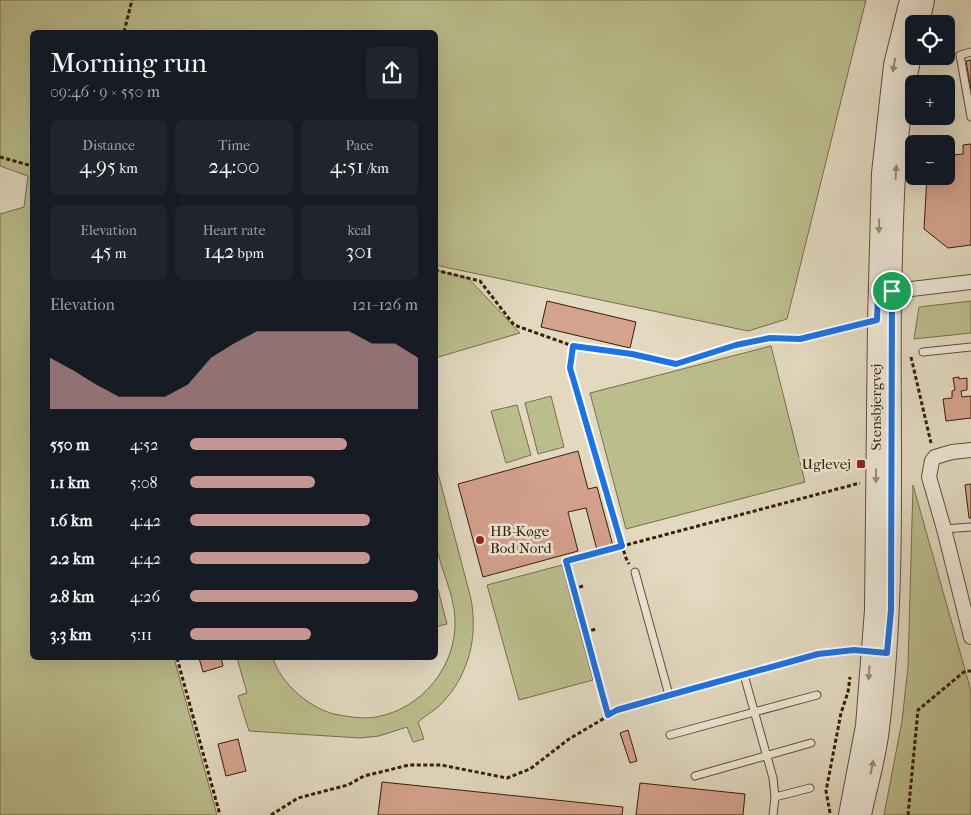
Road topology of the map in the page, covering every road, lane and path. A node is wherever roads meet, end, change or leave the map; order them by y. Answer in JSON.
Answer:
{"nodes":[{"id":1,"x":132,"y":0,"type":"edge"},
{"id":2,"x":909,"y":0,"type":"edge"},
{"id":3,"x":925,"y":0,"type":"edge"},
{"id":4,"x":922,"y":15,"type":"edge"},
{"id":5,"x":124,"y":30,"type":"edge"},
{"id":6,"x":971,"y":52,"type":"edge"},
{"id":7,"x":909,"y":65,"type":"edge"},
{"id":8,"x":971,"y":117,"type":"edge"},
{"id":9,"x":0,"y":157,"type":"edge"},
{"id":10,"x":30,"y":165,"type":"edge"},
{"id":11,"x":438,"y":271,"type":"edge"},
{"id":12,"x":971,"y":282,"type":"edge"},
{"id":13,"x":885,"y":291,"type":"junction"},
{"id":14,"x":877,"y":320,"type":"junction"},
{"id":15,"x":573,"y":346,"type":"junction"},
{"id":16,"x":971,"y":347,"type":"edge"},
{"id":17,"x":923,"y":352,"type":"dead end"},
{"id":18,"x":911,"y":354,"type":"dead end"},
{"id":19,"x":971,"y":450,"type":"edge"},
{"id":20,"x":933,"y":459,"type":"junction"},
{"id":21,"x":875,"y":482,"type":"junction"},
{"id":22,"x":971,"y":527,"type":"edge"},
{"id":23,"x":944,"y":529,"type":"junction"},
{"id":24,"x":622,"y":546,"type":"junction"},
{"id":25,"x":635,"y":572,"type":"joint"},
{"id":26,"x":583,"y":586,"type":"dead end"},
{"id":27,"x":573,"y":589,"type":"junction"},
{"id":28,"x":967,"y":601,"type":"edge"},
{"id":29,"x":596,"y":629,"type":"dead end"},
{"id":30,"x":585,"y":632,"type":"junction"},
{"id":31,"x":971,"y":637,"type":"edge"},
{"id":32,"x":879,"y":652,"type":"junction"},
{"id":33,"x":178,"y":660,"type":"edge"},
{"id":34,"x":971,"y":671,"type":"edge"},
{"id":35,"x":744,"y":675,"type":"junction"},
{"id":36,"x":670,"y":695,"type":"junction"},
{"id":37,"x":817,"y":696,"type":"dead end"},
{"id":38,"x":617,"y":710,"type":"dead end"},
{"id":39,"x":754,"y":712,"type":"junction"},
{"id":40,"x":670,"y":735,"type":"dead end"},
{"id":41,"x":811,"y":743,"type":"dead end"},
{"id":42,"x":766,"y":755,"type":"junction"},
{"id":43,"x":695,"y":776,"type":"dead end"},
{"id":44,"x":810,"y":788,"type":"dead end"},
{"id":45,"x":775,"y":797,"type":"junction"},
{"id":46,"x":220,"y":815,"type":"edge"},
{"id":47,"x":271,"y":815,"type":"edge"},
{"id":48,"x":773,"y":815,"type":"edge"},
{"id":49,"x":848,"y":815,"type":"edge"},
{"id":50,"x":862,"y":815,"type":"edge"},
{"id":51,"x":908,"y":815,"type":"edge"}],
"edges":[{"from":1,"to":5,"type":"path"},
{"from":2,"to":13,"type":"street","name":"Stensbjergvej","one_way":true},
{"from":3,"to":4,"type":"street"},
{"from":6,"to":8,"type":"lane"},
{"from":13,"to":7,"type":"street","name":"Stensbjergvej","one_way":true},
{"from":9,"to":10,"type":"path"},
{"from":11,"to":15,"type":"path"},
{"from":12,"to":13,"type":"street"},
{"from":13,"to":14,"type":"street","name":"Stensbjergvej"},
{"from":13,"to":32,"type":"street","name":"Stensbjergvej"},
{"from":14,"to":15,"type":"path"},
{"from":14,"to":21,"type":"street","name":"Stensbjergvej","one_way":true},
{"from":15,"to":24,"type":"path"},
{"from":16,"to":17,"type":"lane"},
{"from":18,"to":20,"type":"path"},
{"from":19,"to":20,"type":"street"},
{"from":20,"to":23,"type":"street"},
{"from":21,"to":24,"type":"path"},
{"from":21,"to":32,"type":"street","name":"Stensbjergvej"},
{"from":22,"to":23,"type":"lane"},
{"from":23,"to":28,"type":"street"},
{"from":24,"to":25,"type":"path"},
{"from":24,"to":27,"type":"path"},
{"from":25,"to":36,"type":"lane"},
{"from":26,"to":27,"type":"path"},
{"from":27,"to":30,"type":"path"},
{"from":28,"to":31,"type":"street"},
{"from":29,"to":30,"type":"path"},
{"from":30,"to":47,"type":"path"},
{"from":32,"to":35,"type":"lane"},
{"from":32,"to":49,"type":"street","name":"Stensbjergvej","one_way":true},
{"from":50,"to":32,"type":"street","name":"Stensbjergvej","one_way":true},
{"from":33,"to":46,"type":"path"},
{"from":34,"to":51,"type":"path"},
{"from":35,"to":36,"type":"lane"},
{"from":35,"to":39,"type":"lane"},
{"from":36,"to":38,"type":"lane"},
{"from":37,"to":39,"type":"lane"},
{"from":39,"to":40,"type":"lane"},
{"from":39,"to":42,"type":"lane"},
{"from":41,"to":42,"type":"lane"},
{"from":42,"to":43,"type":"lane"},
{"from":42,"to":45,"type":"lane"},
{"from":44,"to":45,"type":"lane"},
{"from":45,"to":48,"type":"lane"}]}
